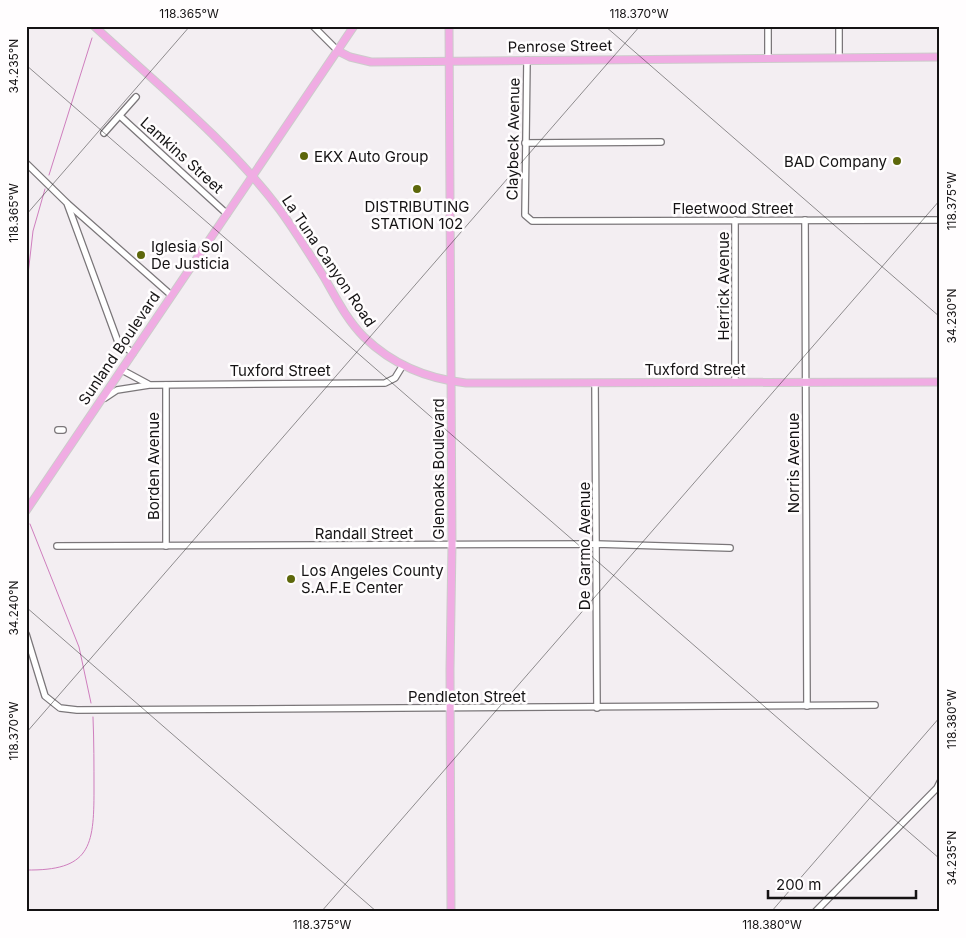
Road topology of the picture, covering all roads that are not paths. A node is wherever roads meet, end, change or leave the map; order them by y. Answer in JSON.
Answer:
{"nodes":[{"id":1,"x":94,"y":26,"type":"edge"},
{"id":2,"x":313,"y":26,"type":"edge"},
{"id":3,"x":354,"y":26,"type":"edge"},
{"id":4,"x":449,"y":26,"type":"edge"},
{"id":5,"x":768,"y":26,"type":"edge"},
{"id":6,"x":839,"y":26,"type":"edge"},
{"id":7,"x":338,"y":51,"type":"junction"},
{"id":8,"x":768,"y":57,"type":"junction"},
{"id":9,"x":940,"y":57,"type":"edge"},
{"id":10,"x":839,"y":58,"type":"junction"},
{"id":11,"x":527,"y":60,"type":"junction"},
{"id":12,"x":450,"y":61,"type":"junction"},
{"id":13,"x":136,"y":97,"type":"dead end"},
{"id":14,"x":120,"y":116,"type":"junction"},
{"id":15,"x":104,"y":133,"type":"dead end"},
{"id":16,"x":661,"y":142,"type":"dead end"},
{"id":17,"x":525,"y":143,"type":"junction"},
{"id":18,"x":26,"y":163,"type":"edge"},
{"id":19,"x":252,"y":177,"type":"junction"},
{"id":20,"x":67,"y":203,"type":"junction"},
{"id":21,"x":227,"y":214,"type":"junction"},
{"id":22,"x":527,"y":219,"type":"joint"},
{"id":23,"x":735,"y":220,"type":"junction"},
{"id":24,"x":804,"y":220,"type":"junction"},
{"id":25,"x":940,"y":220,"type":"edge"},
{"id":26,"x":171,"y":295,"type":"junction"},
{"id":27,"x":133,"y":353,"type":"junction"},
{"id":28,"x":403,"y":365,"type":"junction"},
{"id":29,"x":122,"y":370,"type":"junction"},
{"id":30,"x":451,"y":381,"type":"junction"},
{"id":31,"x":735,"y":382,"type":"junction"},
{"id":32,"x":806,"y":382,"type":"junction"},
{"id":33,"x":940,"y":382,"type":"edge"},
{"id":34,"x":595,"y":383,"type":"junction"},
{"id":35,"x":149,"y":385,"type":"junction"},
{"id":36,"x":166,"y":385,"type":"junction"},
{"id":37,"x":95,"y":408,"type":"junction"},
{"id":38,"x":26,"y":511,"type":"edge"},
{"id":39,"x":452,"y":544,"type":"junction"},
{"id":40,"x":596,"y":544,"type":"junction"},
{"id":41,"x":57,"y":546,"type":"dead end"},
{"id":42,"x":166,"y":546,"type":"junction"},
{"id":43,"x":730,"y":548,"type":"dead end"},
{"id":44,"x":26,"y":634,"type":"edge"},
{"id":45,"x":875,"y":705,"type":"dead end"},
{"id":46,"x":807,"y":706,"type":"junction"},
{"id":47,"x":450,"y":707,"type":"junction"},
{"id":48,"x":597,"y":708,"type":"junction"},
{"id":49,"x":939,"y":785,"type":"edge"},
{"id":50,"x":451,"y":912,"type":"edge"},
{"id":51,"x":815,"y":912,"type":"edge"}],
"edges":[{"from":1,"to":19,"type":"main road","name":"La Tuna Canyon Road"},
{"from":2,"to":7,"type":"street","name":"Penrose Street"},
{"from":3,"to":7,"type":"main road","name":"Sunland Boulevard"},
{"from":4,"to":12,"type":"main road","name":"Glenoaks Boulevard"},
{"from":5,"to":8,"type":"street"},
{"from":6,"to":10,"type":"street"},
{"from":7,"to":12,"type":"main road","name":"Penrose Street"},
{"from":7,"to":19,"type":"main road","name":"Sunland Boulevard"},
{"from":8,"to":10,"type":"main road","name":"Penrose Street"},
{"from":8,"to":11,"type":"main road","name":"Penrose Street"},
{"from":9,"to":10,"type":"main road","name":"Penrose Street"},
{"from":11,"to":12,"type":"main road","name":"Penrose Street"},
{"from":11,"to":17,"type":"street","name":"Claybeck Avenue"},
{"from":12,"to":30,"type":"main road","name":"Glenoaks Boulevard"},
{"from":13,"to":14,"type":"street"},
{"from":14,"to":15,"type":"street"},
{"from":14,"to":21,"type":"street","name":"Lamkins Street"},
{"from":16,"to":17,"type":"street"},
{"from":17,"to":22,"type":"street","name":"Claybeck Avenue"},
{"from":18,"to":20,"type":"street"},
{"from":19,"to":21,"type":"main road","name":"Sunland Boulevard"},
{"from":19,"to":28,"type":"main road","name":"La Tuna Canyon Road"},
{"from":20,"to":26,"type":"street"},
{"from":20,"to":27,"type":"street"},
{"from":21,"to":26,"type":"main road","name":"Sunland Boulevard"},
{"from":22,"to":23,"type":"street","name":"Fleetwood Street"},
{"from":23,"to":24,"type":"street","name":"Fleetwood Street"},
{"from":23,"to":31,"type":"street","name":"Herrick Avenue"},
{"from":24,"to":25,"type":"street","name":"Fleetwood Street"},
{"from":24,"to":32,"type":"street","name":"Norris Avenue"},
{"from":26,"to":27,"type":"main road","name":"Sunland Boulevard"},
{"from":27,"to":29,"type":"main road","name":"Sunland Boulevard"},
{"from":28,"to":30,"type":"main road","name":"La Tuna Canyon Road"},
{"from":28,"to":36,"type":"street","name":"Tuxford Street"},
{"from":29,"to":35,"type":"street","name":"Tuxford Street"},
{"from":29,"to":37,"type":"main road","name":"Sunland Boulevard"},
{"from":30,"to":34,"type":"main road","name":"Tuxford Street"},
{"from":30,"to":39,"type":"main road","name":"Glenoaks Boulevard"},
{"from":31,"to":32,"type":"main road","name":"Tuxford Street"},
{"from":31,"to":34,"type":"main road","name":"Tuxford Street"},
{"from":32,"to":33,"type":"main road","name":"Tuxford Street"},
{"from":32,"to":46,"type":"street","name":"Norris Avenue"},
{"from":34,"to":40,"type":"street","name":"De Garmo Avenue"},
{"from":35,"to":36,"type":"street","name":"Tuxford Street"},
{"from":35,"to":37,"type":"street","name":"Tuxford Street"},
{"from":36,"to":42,"type":"street","name":"Borden Avenue"},
{"from":37,"to":38,"type":"main road","name":"Sunland Boulevard"},
{"from":39,"to":40,"type":"street","name":"Randall Street"},
{"from":39,"to":42,"type":"street","name":"Randall Street"},
{"from":39,"to":47,"type":"main road","name":"Glenoaks Boulevard"},
{"from":40,"to":43,"type":"street","name":"Randall Street"},
{"from":40,"to":48,"type":"street","name":"De Garmo Avenue"},
{"from":41,"to":42,"type":"street","name":"Randall Street"},
{"from":44,"to":47,"type":"street","name":"Pendleton Street"},
{"from":45,"to":46,"type":"street","name":"Pendleton Street"},
{"from":46,"to":48,"type":"street","name":"Pendleton Street"},
{"from":47,"to":48,"type":"street","name":"Pendleton Street"},
{"from":47,"to":50,"type":"main road","name":"Glenoaks Boulevard"},
{"from":49,"to":51,"type":"street"}]}
